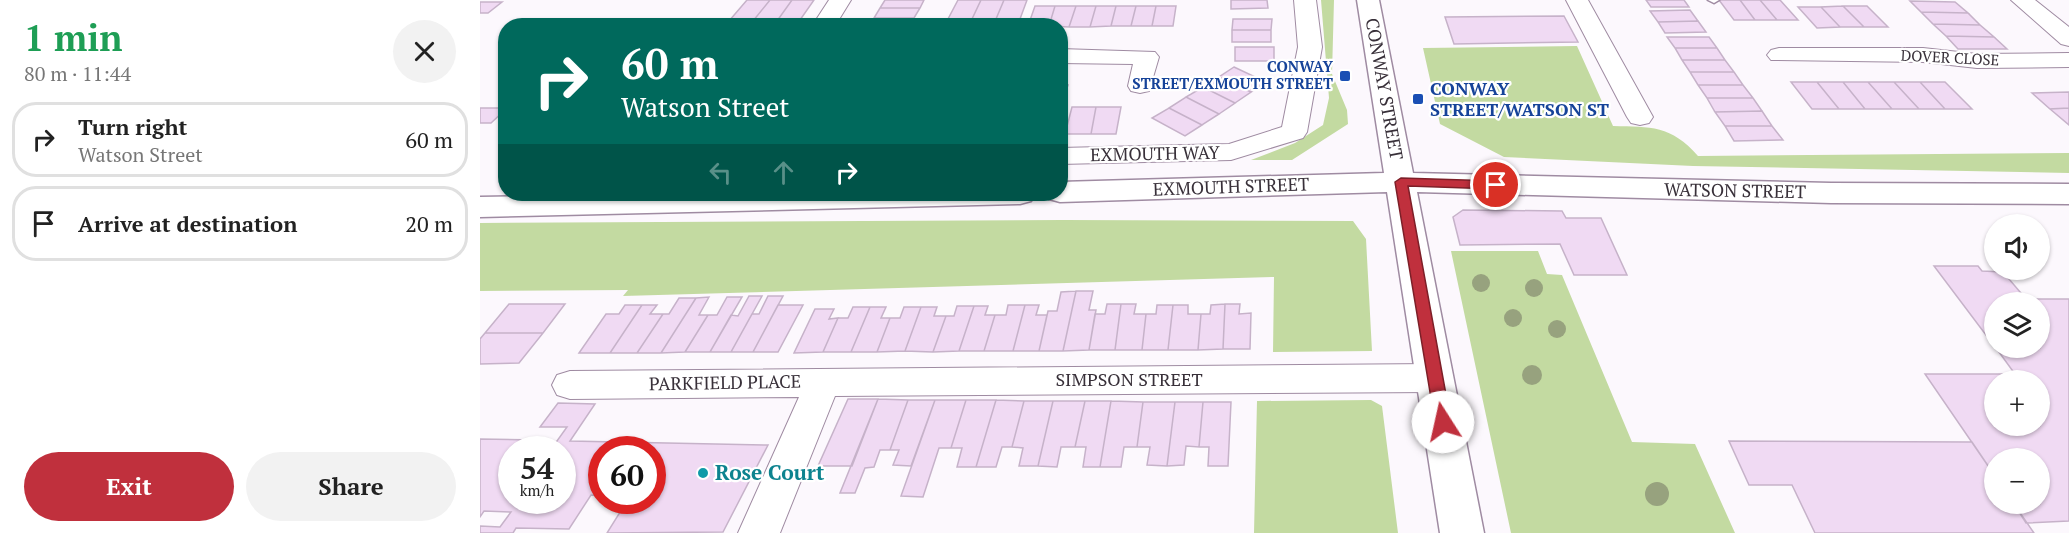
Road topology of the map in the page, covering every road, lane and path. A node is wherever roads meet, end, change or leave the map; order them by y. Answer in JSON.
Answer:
{"nodes":[{"id":1,"x":840,"y":0,"type":"edge"},
{"id":2,"x":1305,"y":0,"type":"edge"},
{"id":3,"x":1368,"y":0,"type":"edge"},
{"id":4,"x":1577,"y":0,"type":"edge"},
{"id":5,"x":2022,"y":0,"type":"edge"},
{"id":6,"x":828,"y":18,"type":"edge"},
{"id":7,"x":1814,"y":36,"type":"dead end"},
{"id":8,"x":2069,"y":39,"type":"edge"},
{"id":9,"x":1779,"y":55,"type":"dead end"},
{"id":10,"x":1832,"y":55,"type":"junction"},
{"id":11,"x":1068,"y":56,"type":"edge"},
{"id":12,"x":2069,"y":60,"type":"edge"},
{"id":13,"x":1140,"y":86,"type":"dead end"},
{"id":14,"x":1641,"y":117,"type":"dead end"},
{"id":15,"x":1068,"y":156,"type":"edge"},
{"id":16,"x":1401,"y":182,"type":"junction"},
{"id":17,"x":1068,"y":192,"type":"edge"},
{"id":18,"x":2069,"y":194,"type":"edge"},
{"id":19,"x":556,"y":201,"type":"edge"},
{"id":20,"x":480,"y":207,"type":"edge"},
{"id":21,"x":1435,"y":378,"type":"junction"},
{"id":22,"x":823,"y":382,"type":"junction"},
{"id":23,"x":570,"y":385,"type":"dead end"},
{"id":24,"x":759,"y":533,"type":"edge"},
{"id":25,"x":1462,"y":533,"type":"edge"}],
"edges":[{"from":1,"to":6,"type":"street"},
{"from":2,"to":15,"type":"street","name":"EXMOUTH WAY"},
{"from":3,"to":16,"type":"main road","name":"CONWAY STREET"},
{"from":4,"to":14,"type":"street"},
{"from":5,"to":8,"type":"street"},
{"from":7,"to":10,"type":"street"},
{"from":9,"to":10,"type":"street","name":"DOVER CLOSE"},
{"from":10,"to":12,"type":"street","name":"DOVER CLOSE"},
{"from":11,"to":13,"type":"street"},
{"from":16,"to":17,"type":"main road","name":"EXMOUTH STREET"},
{"from":16,"to":18,"type":"main road","name":"WATSON STREET"},
{"from":16,"to":21,"type":"main road","name":"CONWAY STREET"},
{"from":19,"to":20,"type":"main road"},
{"from":21,"to":22,"type":"street","name":"SIMPSON STREET"},
{"from":21,"to":25,"type":"main road","name":"CONWAY STREET"},
{"from":22,"to":23,"type":"street","name":"PARKFIELD PLACE"},
{"from":22,"to":24,"type":"street","name":"PARKFIELD PLACE"}]}
